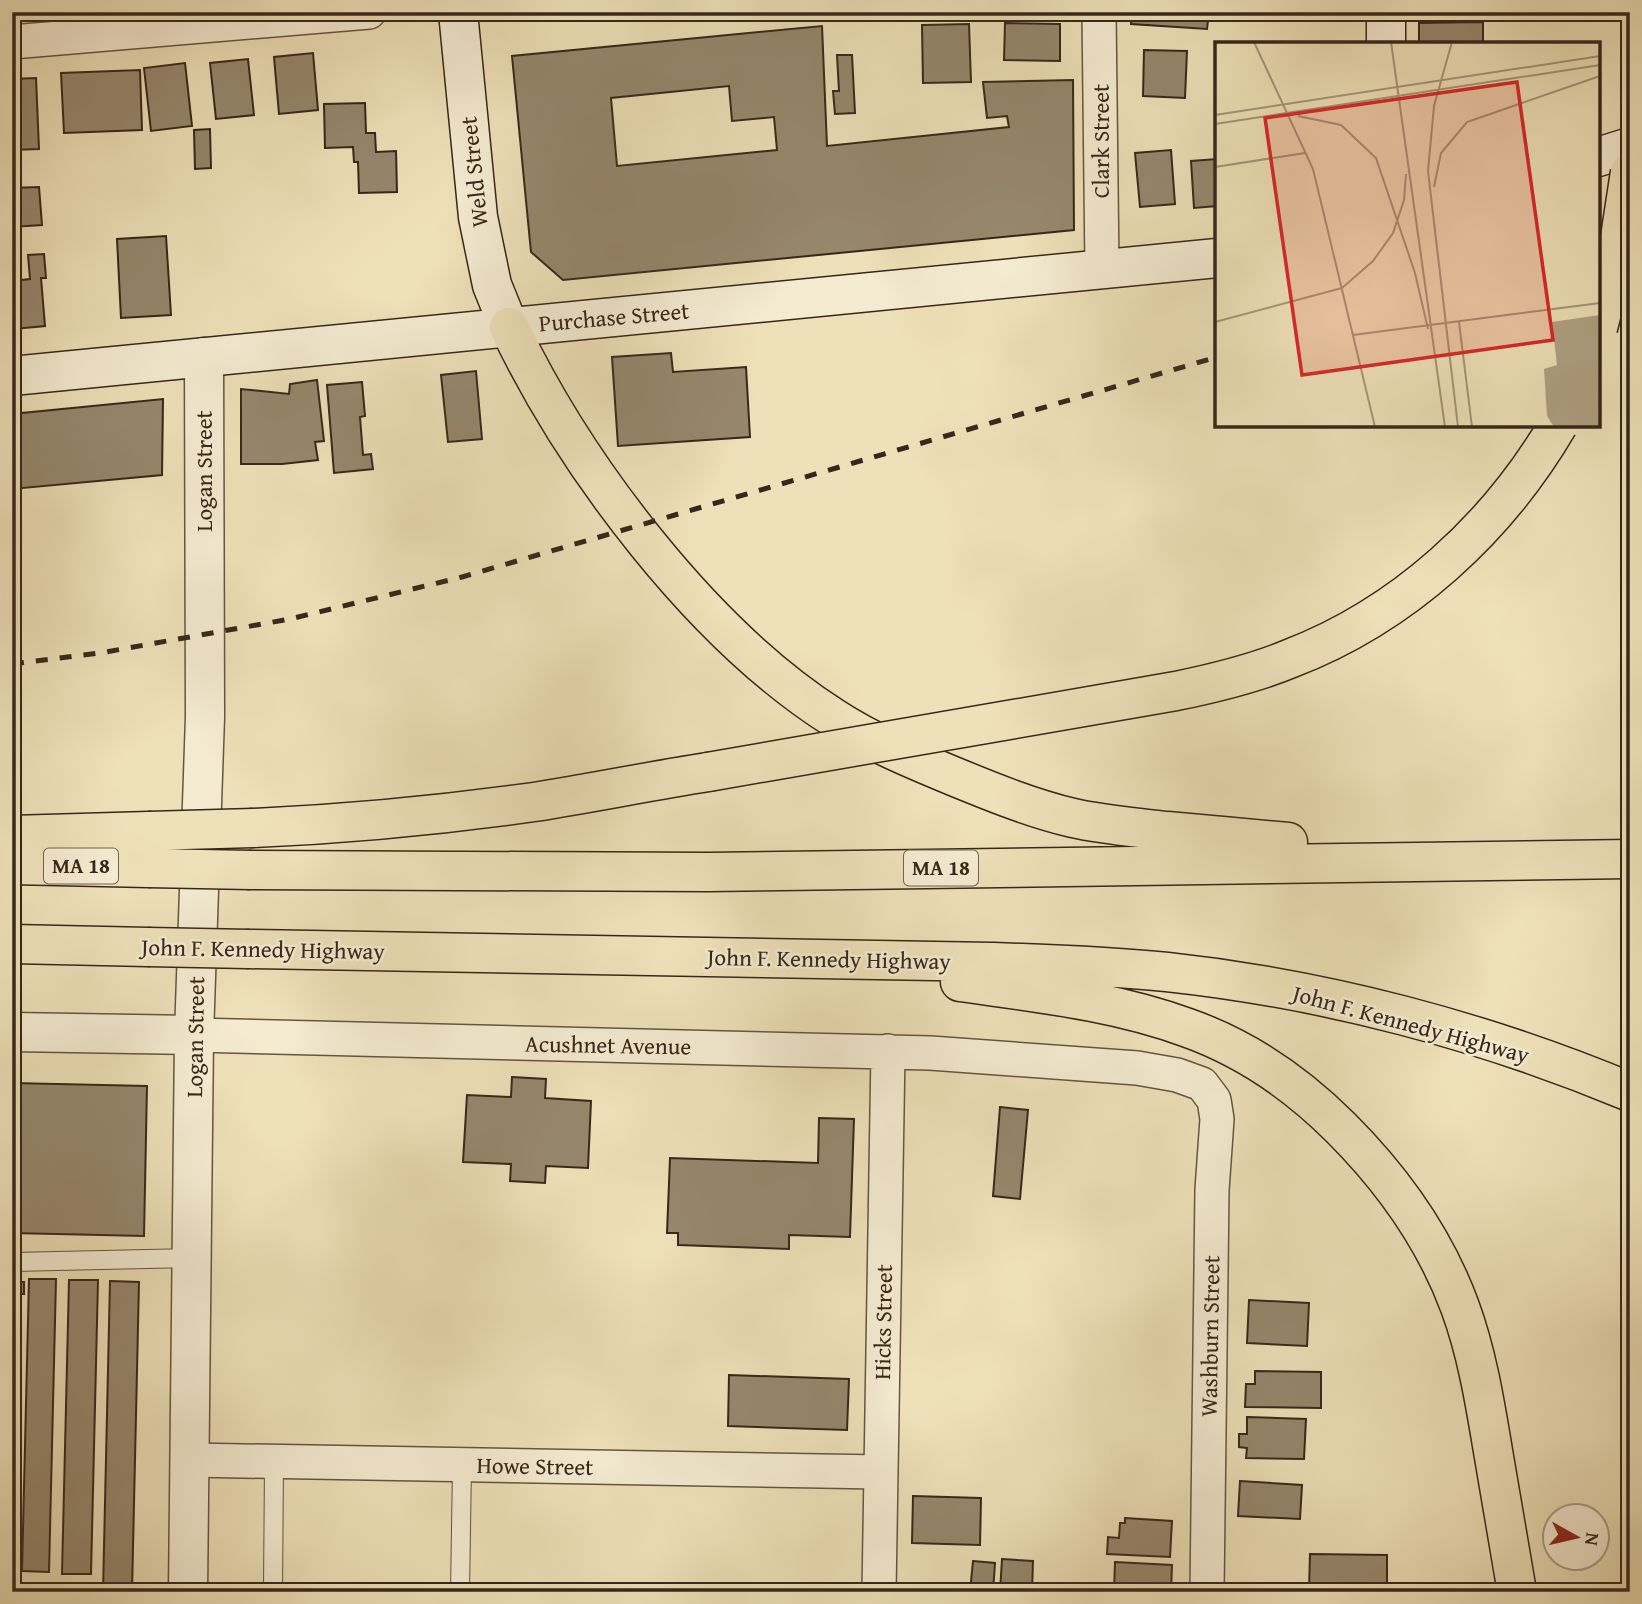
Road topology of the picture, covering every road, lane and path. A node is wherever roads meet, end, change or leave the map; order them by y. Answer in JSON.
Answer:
{"nodes":[{"id":1,"x":369,"y":12,"type":"edge"},
{"id":2,"x":458,"y":12,"type":"edge"},
{"id":3,"x":1099,"y":12,"type":"edge"},
{"id":4,"x":1386,"y":12,"type":"edge"},
{"id":5,"x":12,"y":42,"type":"edge"},
{"id":6,"x":1386,"y":42,"type":"edge"},
{"id":7,"x":1630,"y":147,"type":"edge"},
{"id":8,"x":1600,"y":156,"type":"edge"},
{"id":9,"x":1630,"y":172,"type":"edge"},
{"id":10,"x":1215,"y":258,"type":"edge"},
{"id":11,"x":1102,"y":270,"type":"junction"},
{"id":12,"x":1600,"y":320,"type":"edge"},
{"id":13,"x":509,"y":327,"type":"junction"},
{"id":14,"x":204,"y":357,"type":"junction"},
{"id":15,"x":12,"y":376,"type":"edge"},
{"id":16,"x":1557,"y":427,"type":"edge"},
{"id":17,"x":12,"y":835,"type":"edge"},
{"id":18,"x":149,"y":849,"type":"junction"},
{"id":19,"x":1630,"y":859,"type":"edge"},
{"id":20,"x":1478,"y":861,"type":"junction"},
{"id":21,"x":12,"y":865,"type":"edge"},
{"id":22,"x":12,"y":944,"type":"edge"},
{"id":23,"x":813,"y":959,"type":"junction"},
{"id":24,"x":12,"y":1032,"type":"edge"},
{"id":25,"x":194,"y":1035,"type":"junction"},
{"id":26,"x":888,"y":1051,"type":"junction"},
{"id":27,"x":1202,"y":1084,"type":"joint"},
{"id":28,"x":1630,"y":1092,"type":"edge"},
{"id":29,"x":192,"y":1258,"type":"junction"},
{"id":30,"x":12,"y":1262,"type":"edge"},
{"id":31,"x":190,"y":1460,"type":"junction"},
{"id":32,"x":274,"y":1462,"type":"junction"},
{"id":33,"x":462,"y":1465,"type":"junction"},
{"id":34,"x":881,"y":1472,"type":"junction"},
{"id":35,"x":188,"y":1592,"type":"edge"},
{"id":36,"x":273,"y":1592,"type":"edge"},
{"id":37,"x":460,"y":1592,"type":"edge"},
{"id":38,"x":878,"y":1592,"type":"edge"},
{"id":39,"x":1207,"y":1592,"type":"edge"},
{"id":40,"x":1517,"y":1592,"type":"edge"}],
"edges":[{"from":1,"to":5,"type":"street"},
{"from":2,"to":13,"type":"main road","name":"Weld Street"},
{"from":3,"to":11,"type":"street","name":"Clark Street"},
{"from":4,"to":6,"type":"main road"},
{"from":7,"to":8,"type":"main road"},
{"from":9,"to":12,"type":"highway","bridge":true},
{"from":10,"to":11,"type":"main road","name":"Purchase Street"},
{"from":11,"to":13,"type":"main road","name":"Purchase Street"},
{"from":13,"to":14,"type":"main road","name":"Purchase Street"},
{"from":13,"to":20,"type":"highway"},
{"from":14,"to":15,"type":"main road","name":"Purchase Street"},
{"from":14,"to":25,"type":"main road","name":"Logan Street"},
{"from":16,"to":18,"type":"highway","bridge":true},
{"from":17,"to":18,"type":"highway"},
{"from":18,"to":20,"type":"highway","number":"MA 18","bridge":true},
{"from":18,"to":21,"type":"highway","number":"MA 18"},
{"from":19,"to":20,"type":"highway","number":"MA 18"},
{"from":22,"to":23,"type":"highway","name":"John F. Kennedy Highway","bridge":true},
{"from":23,"to":28,"type":"highway","name":"John F. Kennedy Highway"},
{"from":23,"to":40,"type":"highway"},
{"from":24,"to":25,"type":"main road","name":"Acushnet Avenue"},
{"from":25,"to":26,"type":"street","name":"Acushnet Avenue"},
{"from":25,"to":29,"type":"main road","name":"Logan Street"},
{"from":26,"to":27,"type":"street","name":"Acushnet Avenue"},
{"from":26,"to":34,"type":"street","name":"Hicks Street"},
{"from":27,"to":39,"type":"street","name":"Washburn Street"},
{"from":29,"to":30,"type":"lane"},
{"from":29,"to":31,"type":"main road","name":"Logan Street"},
{"from":31,"to":32,"type":"street","name":"Howe Street"},
{"from":31,"to":35,"type":"main road","name":"Logan Street"},
{"from":32,"to":33,"type":"street","name":"Howe Street"},
{"from":32,"to":36,"type":"lane"},
{"from":33,"to":34,"type":"street","name":"Howe Street"},
{"from":33,"to":37,"type":"lane"},
{"from":34,"to":38,"type":"street","name":"Hicks Street"}]}
